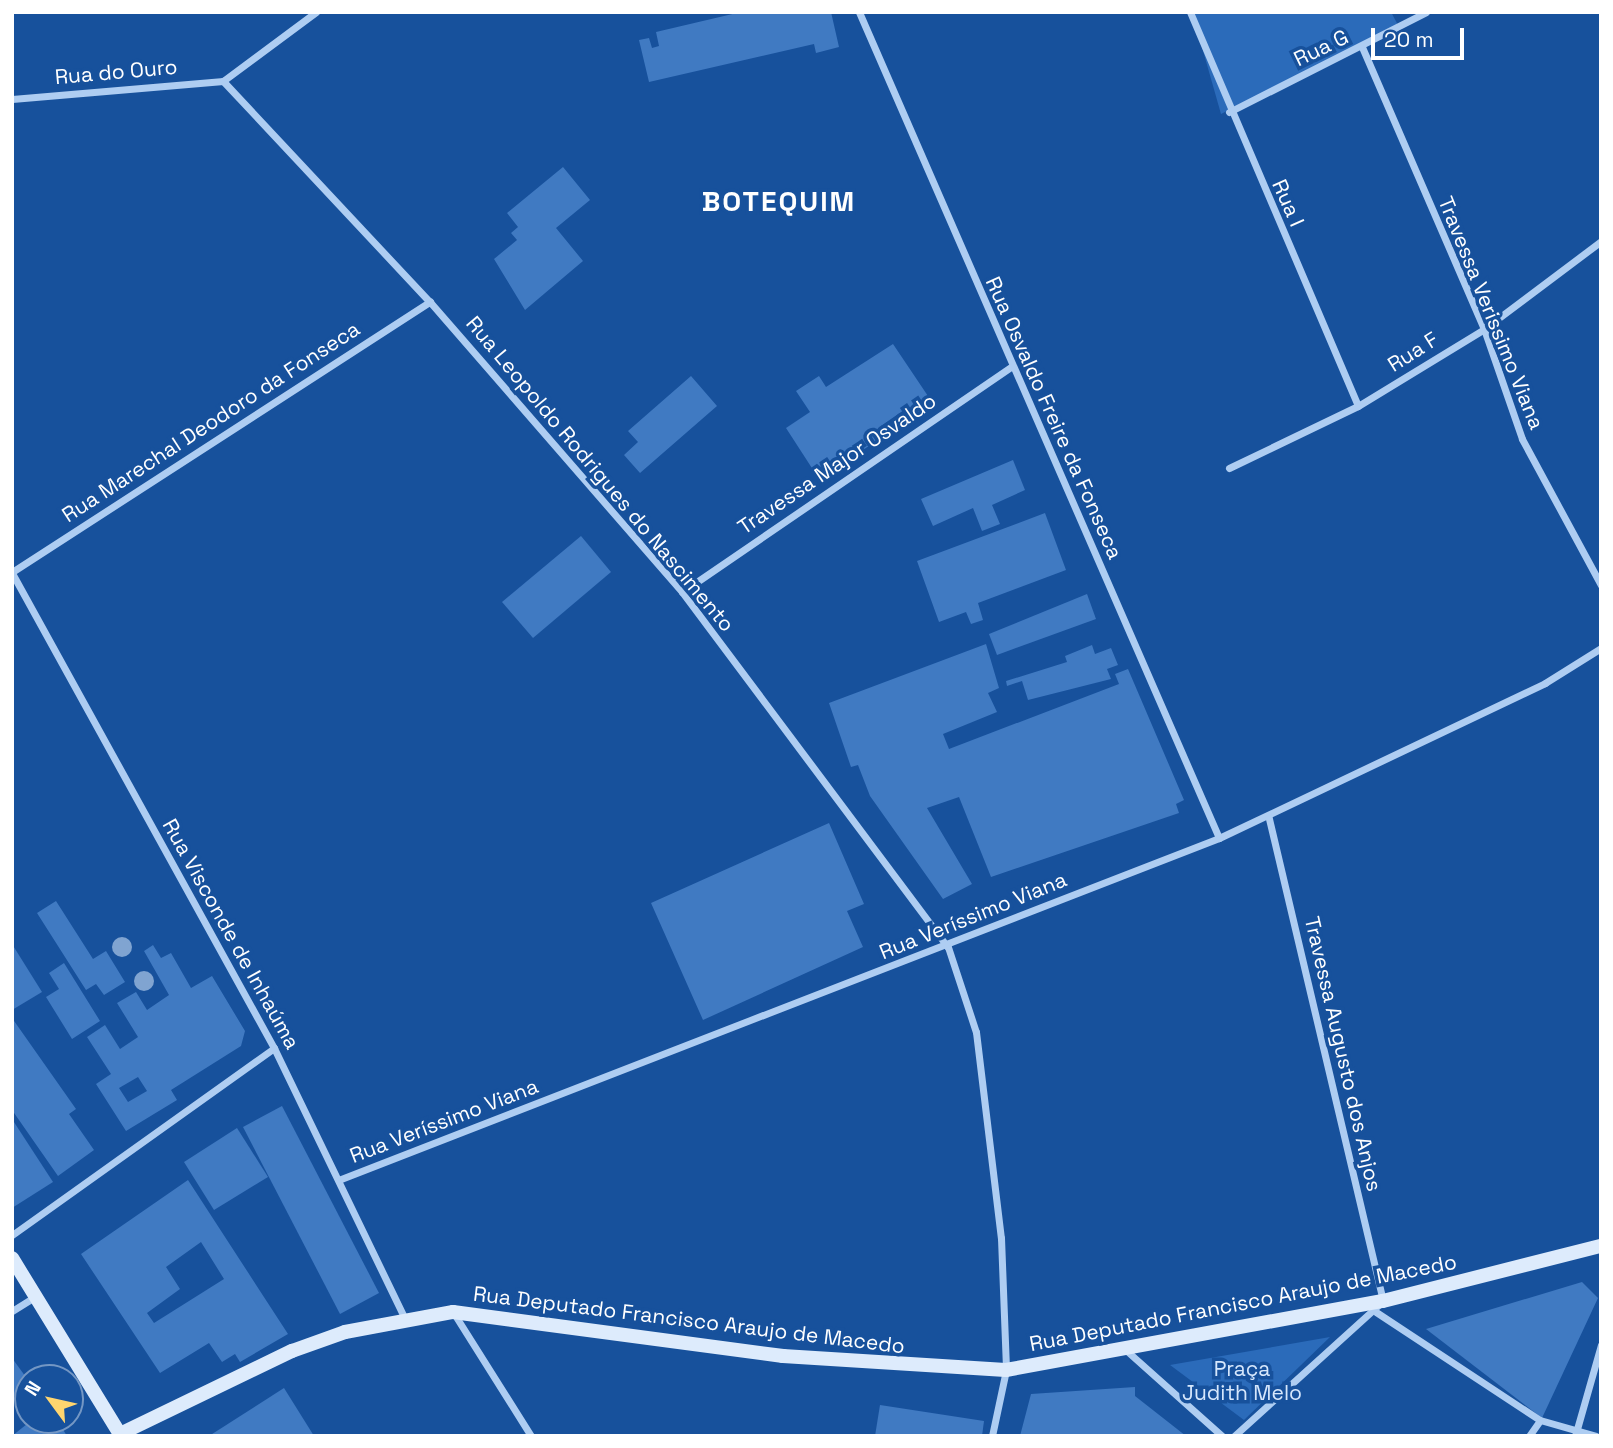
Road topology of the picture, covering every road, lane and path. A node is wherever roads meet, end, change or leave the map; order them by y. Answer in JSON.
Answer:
{"nodes":[{"id":1,"x":316,"y":12,"type":"edge"},
{"id":2,"x":859,"y":12,"type":"edge"},
{"id":3,"x":1190,"y":12,"type":"edge"},
{"id":4,"x":1426,"y":12,"type":"edge"},
{"id":5,"x":1414,"y":15,"type":"edge"},
{"id":6,"x":1362,"y":47,"type":"junction"},
{"id":7,"x":223,"y":81,"type":"junction"},
{"id":8,"x":12,"y":99,"type":"edge"},
{"id":9,"x":1229,"y":112,"type":"junction"},
{"id":10,"x":1601,"y":241,"type":"edge"},
{"id":11,"x":429,"y":302,"type":"junction"},
{"id":12,"x":1484,"y":329,"type":"junction"},
{"id":13,"x":1012,"y":366,"type":"junction"},
{"id":14,"x":1358,"y":406,"type":"junction"},
{"id":15,"x":1229,"y":468,"type":"dead end"},
{"id":16,"x":12,"y":573,"type":"edge"},
{"id":17,"x":1601,"y":585,"type":"edge"},
{"id":18,"x":682,"y":592,"type":"junction"},
{"id":19,"x":1601,"y":648,"type":"edge"},
{"id":20,"x":1268,"y":815,"type":"junction"},
{"id":21,"x":1219,"y":838,"type":"junction"},
{"id":22,"x":948,"y":947,"type":"junction"},
{"id":23,"x":274,"y":1048,"type":"junction"},
{"id":24,"x":341,"y":1179,"type":"junction"},
{"id":25,"x":12,"y":1235,"type":"edge"},
{"id":26,"x":1601,"y":1246,"type":"edge"},
{"id":27,"x":12,"y":1258,"type":"edge"},
{"id":28,"x":34,"y":1297,"type":"junction"},
{"id":29,"x":1380,"y":1306,"type":"junction"},
{"id":30,"x":12,"y":1311,"type":"edge"},
{"id":31,"x":453,"y":1312,"type":"junction"},
{"id":32,"x":405,"y":1319,"type":"junction"},
{"id":33,"x":1601,"y":1345,"type":"edge"},
{"id":34,"x":1128,"y":1352,"type":"junction"},
{"id":35,"x":1006,"y":1370,"type":"junction"},
{"id":36,"x":1540,"y":1420,"type":"junction"},
{"id":37,"x":1576,"y":1433,"type":"edge"},
{"id":38,"x":120,"y":1435,"type":"edge"},
{"id":39,"x":531,"y":1436,"type":"edge"},
{"id":40,"x":992,"y":1436,"type":"edge"},
{"id":41,"x":1222,"y":1436,"type":"edge"},
{"id":42,"x":1234,"y":1436,"type":"edge"},
{"id":43,"x":1529,"y":1436,"type":"edge"},
{"id":44,"x":1596,"y":1436,"type":"edge"}],
"edges":[{"from":1,"to":7,"type":"street"},
{"from":2,"to":13,"type":"street","name":"Rua Osvaldo Freire da Fonseca"},
{"from":3,"to":9,"type":"street","name":"Rua I"},
{"from":4,"to":5,"type":"street","name":"Rua G"},
{"from":5,"to":6,"type":"street","name":"Rua G"},
{"from":6,"to":9,"type":"street","name":"Rua G"},
{"from":6,"to":12,"type":"street","name":"Travessa Verissimo Viana"},
{"from":7,"to":8,"type":"street","name":"Rua do Ouro"},
{"from":7,"to":11,"type":"street","name":"Rua Leopoldo Rodrigues do Nascimento"},
{"from":9,"to":14,"type":"street","name":"Rua I"},
{"from":10,"to":12,"type":"street","name":"Rua F"},
{"from":11,"to":16,"type":"street","name":"Rua Marechal Deodoro da Fonseca"},
{"from":11,"to":18,"type":"street","name":"Rua Leopoldo Rodrigues do Nascimento"},
{"from":12,"to":14,"type":"street","name":"Rua F"},
{"from":12,"to":17,"type":"street","name":"Travessa Verissimo Viana"},
{"from":13,"to":18,"type":"street","name":"Travessa Major Osvaldo"},
{"from":13,"to":21,"type":"street","name":"Rua Osvaldo Freire da Fonseca"},
{"from":14,"to":15,"type":"street","name":"Rua F"},
{"from":16,"to":23,"type":"street","name":"Rua Visconde de Inhaúma"},
{"from":18,"to":22,"type":"street","name":"Rua Leopoldo Rodrigues do Nascimento"},
{"from":19,"to":20,"type":"street","name":"Rua Veríssimo Viana"},
{"from":20,"to":21,"type":"street","name":"Rua Veríssimo Viana"},
{"from":20,"to":29,"type":"street","name":"Travessa Augusto dos Anjos"},
{"from":21,"to":22,"type":"street","name":"Rua Veríssimo Viana"},
{"from":22,"to":24,"type":"street","name":"Rua Veríssimo Viana"},
{"from":22,"to":35,"type":"street","name":"Rua Leopoldo Rodrigues do Nascimento"},
{"from":23,"to":24,"type":"street","name":"Rua Visconde de Inhaúma"},
{"from":23,"to":25,"type":"street"},
{"from":24,"to":32,"type":"street","name":"Rua Visconde de Inhaúma"},
{"from":26,"to":29,"type":"street","name":"Rua Deputado Francisco Araujo de Macedo"},
{"from":27,"to":28,"type":"street"},
{"from":28,"to":30,"type":"street"},
{"from":28,"to":38,"type":"street"},
{"from":29,"to":34,"type":"street","name":"Rua Deputado Francisco Araujo de Macedo"},
{"from":29,"to":36,"type":"street"},
{"from":29,"to":42,"type":"street"},
{"from":31,"to":32,"type":"street","name":"Rua Deputado Francisco Araujo de Macedo"},
{"from":31,"to":35,"type":"street","name":"Rua Deputado Francisco Araujo de Macedo"},
{"from":31,"to":39,"type":"street"},
{"from":32,"to":38,"type":"street","name":"Rua Deputado Francisco Araujo de Macedo"},
{"from":33,"to":37,"type":"street"},
{"from":34,"to":35,"type":"street","name":"Rua Deputado Francisco Araujo de Macedo"},
{"from":34,"to":41,"type":"street"},
{"from":35,"to":40,"type":"street","name":"Rua Leopoldo Rodrigues do Nascimento"},
{"from":36,"to":37,"type":"street"},
{"from":36,"to":43,"type":"street"},
{"from":37,"to":44,"type":"street"}]}
